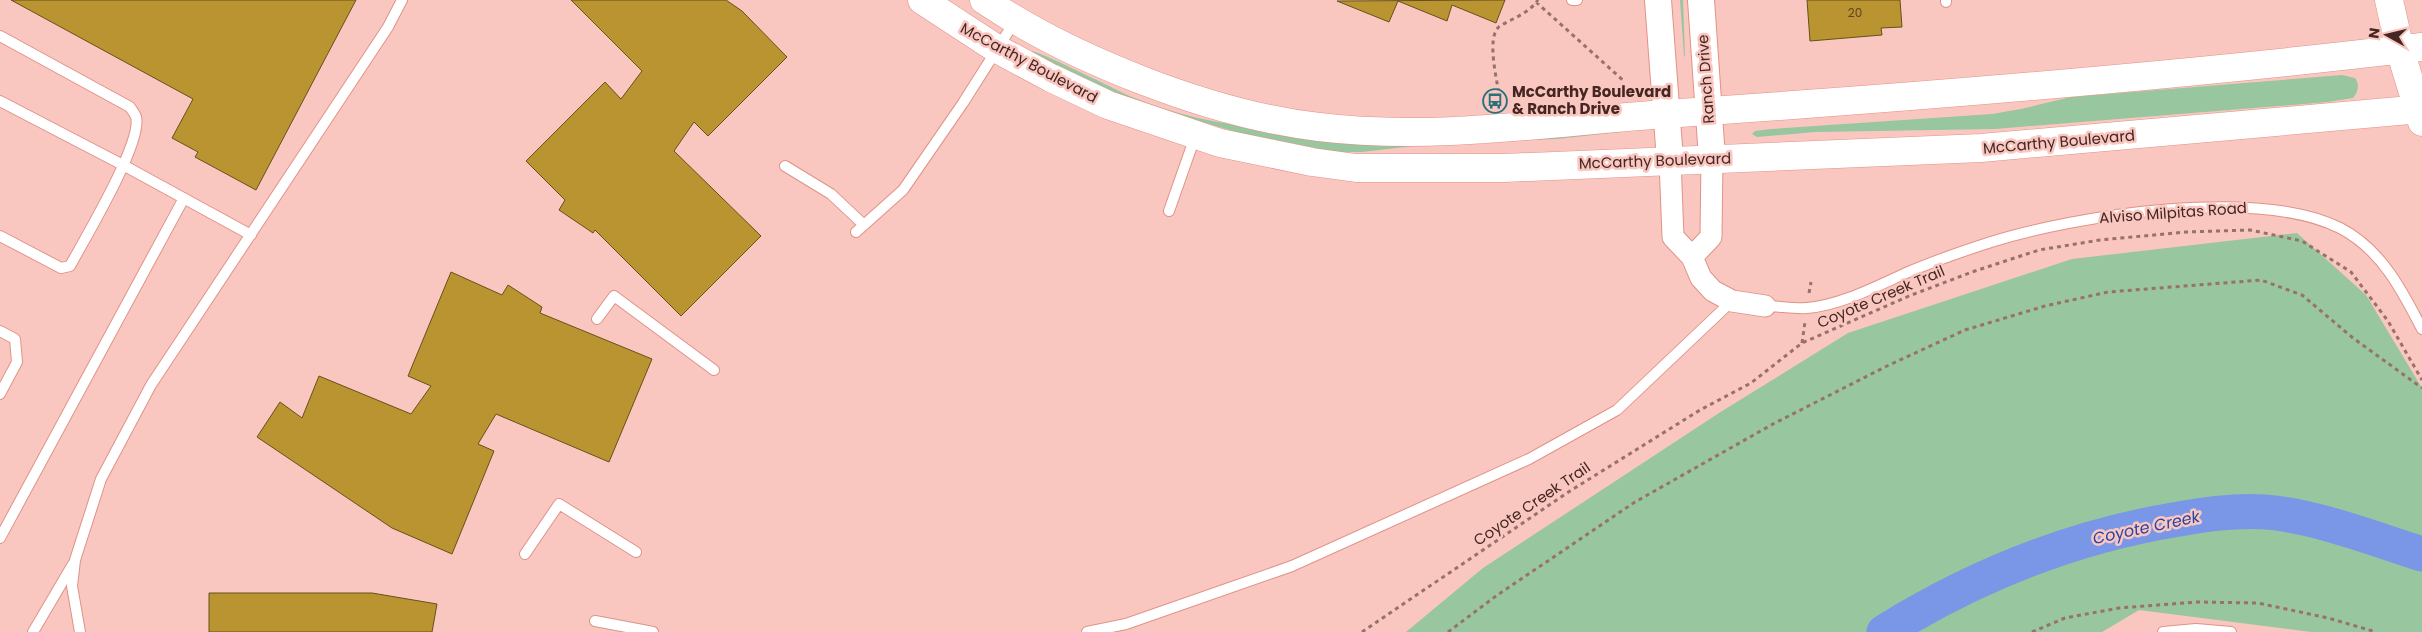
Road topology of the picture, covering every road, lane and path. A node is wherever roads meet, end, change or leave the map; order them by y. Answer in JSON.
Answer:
{"nodes":[{"id":1,"x":402,"y":0,"type":"edge"},
{"id":2,"x":922,"y":0,"type":"edge"},
{"id":3,"x":984,"y":0,"type":"edge"},
{"id":4,"x":1572,"y":0,"type":"edge"},
{"id":5,"x":1577,"y":0,"type":"edge"},
{"id":6,"x":1658,"y":0,"type":"edge"},
{"id":7,"x":1701,"y":0,"type":"edge"},
{"id":8,"x":2389,"y":0,"type":"edge"},
{"id":9,"x":1537,"y":1,"type":"edge"},
{"id":10,"x":1015,"y":21,"type":"junction"},
{"id":11,"x":0,"y":36,"type":"edge"},
{"id":12,"x":2411,"y":48,"type":"edge"},
{"id":13,"x":997,"y":49,"type":"junction"},
{"id":14,"x":1625,"y":82,"type":"dead end"},
{"id":15,"x":1500,"y":100,"type":"dead end"},
{"id":16,"x":0,"y":101,"type":"edge"},
{"id":17,"x":1709,"y":112,"type":"junction"},
{"id":18,"x":2421,"y":113,"type":"edge"},
{"id":19,"x":1666,"y":114,"type":"junction"},
{"id":20,"x":1195,"y":135,"type":"junction"},
{"id":21,"x":1712,"y":158,"type":"junction"},
{"id":22,"x":1670,"y":160,"type":"junction"},
{"id":23,"x":123,"y":165,"type":"junction"},
{"id":24,"x":785,"y":166,"type":"dead end"},
{"id":25,"x":184,"y":198,"type":"junction"},
{"id":26,"x":1169,"y":211,"type":"dead end"},
{"id":27,"x":251,"y":235,"type":"junction"},
{"id":28,"x":0,"y":236,"type":"edge"},
{"id":29,"x":1692,"y":257,"type":"junction"},
{"id":30,"x":1732,"y":301,"type":"junction"},
{"id":31,"x":1765,"y":306,"type":"joint"},
{"id":32,"x":597,"y":319,"type":"dead end"},
{"id":33,"x":2422,"y":329,"type":"edge"},
{"id":34,"x":0,"y":331,"type":"edge"},
{"id":35,"x":714,"y":370,"type":"dead end"},
{"id":36,"x":2422,"y":380,"type":"edge"},
{"id":37,"x":2422,"y":388,"type":"edge"},
{"id":38,"x":0,"y":394,"type":"edge"},
{"id":39,"x":0,"y":538,"type":"edge"},
{"id":40,"x":636,"y":552,"type":"dead end"},
{"id":41,"x":525,"y":554,"type":"dead end"},
{"id":42,"x":75,"y":560,"type":"junction"},
{"id":43,"x":595,"y":622,"type":"dead end"},
{"id":44,"x":33,"y":632,"type":"edge"},
{"id":45,"x":80,"y":632,"type":"edge"},
{"id":46,"x":653,"y":632,"type":"edge"},
{"id":47,"x":1087,"y":632,"type":"edge"},
{"id":48,"x":1362,"y":632,"type":"edge"},
{"id":49,"x":1448,"y":632,"type":"edge"},
{"id":50,"x":2032,"y":632,"type":"edge"},
{"id":51,"x":2164,"y":632,"type":"edge"},
{"id":52,"x":2230,"y":632,"type":"edge"},
{"id":53,"x":2376,"y":632,"type":"edge"}],
"edges":[{"from":1,"to":27,"type":"lane"},
{"from":2,"to":13,"type":"main road","name":"McCarthy Boulevard"},
{"from":3,"to":10,"type":"main road","name":"McCarthy Boulevard"},
{"from":4,"to":5,"type":"lane"},
{"from":6,"to":19,"type":"street"},
{"from":7,"to":17,"type":"street","name":"Ranch Drive"},
{"from":8,"to":12,"type":"main road"},
{"from":9,"to":14,"type":"path"},
{"from":9,"to":15,"type":"path"},
{"from":10,"to":13,"type":"lane"},
{"from":10,"to":19,"type":"main road","name":"McCarthy Boulevard"},
{"from":11,"to":23,"type":"lane"},
{"from":12,"to":17,"type":"main road","name":"McCarthy Boulevard"},
{"from":12,"to":18,"type":"main road"},
{"from":13,"to":20,"type":"main road","name":"McCarthy Boulevard"},
{"from":13,"to":24,"type":"lane"},
{"from":16,"to":23,"type":"lane"},
{"from":17,"to":19,"type":"main road","name":"McCarthy Boulevard"},
{"from":17,"to":21,"type":"street","name":"Ranch Drive"},
{"from":18,"to":21,"type":"main road","name":"McCarthy Boulevard"},
{"from":19,"to":22,"type":"street"},
{"from":20,"to":22,"type":"main road","name":"McCarthy Boulevard"},
{"from":20,"to":26,"type":"lane"},
{"from":21,"to":22,"type":"main road","name":"McCarthy Boulevard"},
{"from":21,"to":29,"type":"street"},
{"from":22,"to":29,"type":"street"},
{"from":23,"to":25,"type":"lane"},
{"from":23,"to":28,"type":"lane"},
{"from":25,"to":27,"type":"lane"},
{"from":25,"to":39,"type":"lane"},
{"from":27,"to":42,"type":"lane"},
{"from":29,"to":30,"type":"street"},
{"from":30,"to":31,"type":"street"},
{"from":30,"to":47,"type":"lane"},
{"from":31,"to":33,"type":"lane","name":"Alviso Milpitas Road"},
{"from":32,"to":35,"type":"lane"},
{"from":34,"to":38,"type":"lane"},
{"from":36,"to":48,"type":"path","name":"Coyote Creek Trail"},
{"from":37,"to":49,"type":"path"},
{"from":40,"to":41,"type":"lane"},
{"from":42,"to":44,"type":"lane"},
{"from":42,"to":45,"type":"lane"},
{"from":43,"to":46,"type":"lane"},
{"from":50,"to":53,"type":"path"},
{"from":51,"to":52,"type":"lane"}]}
